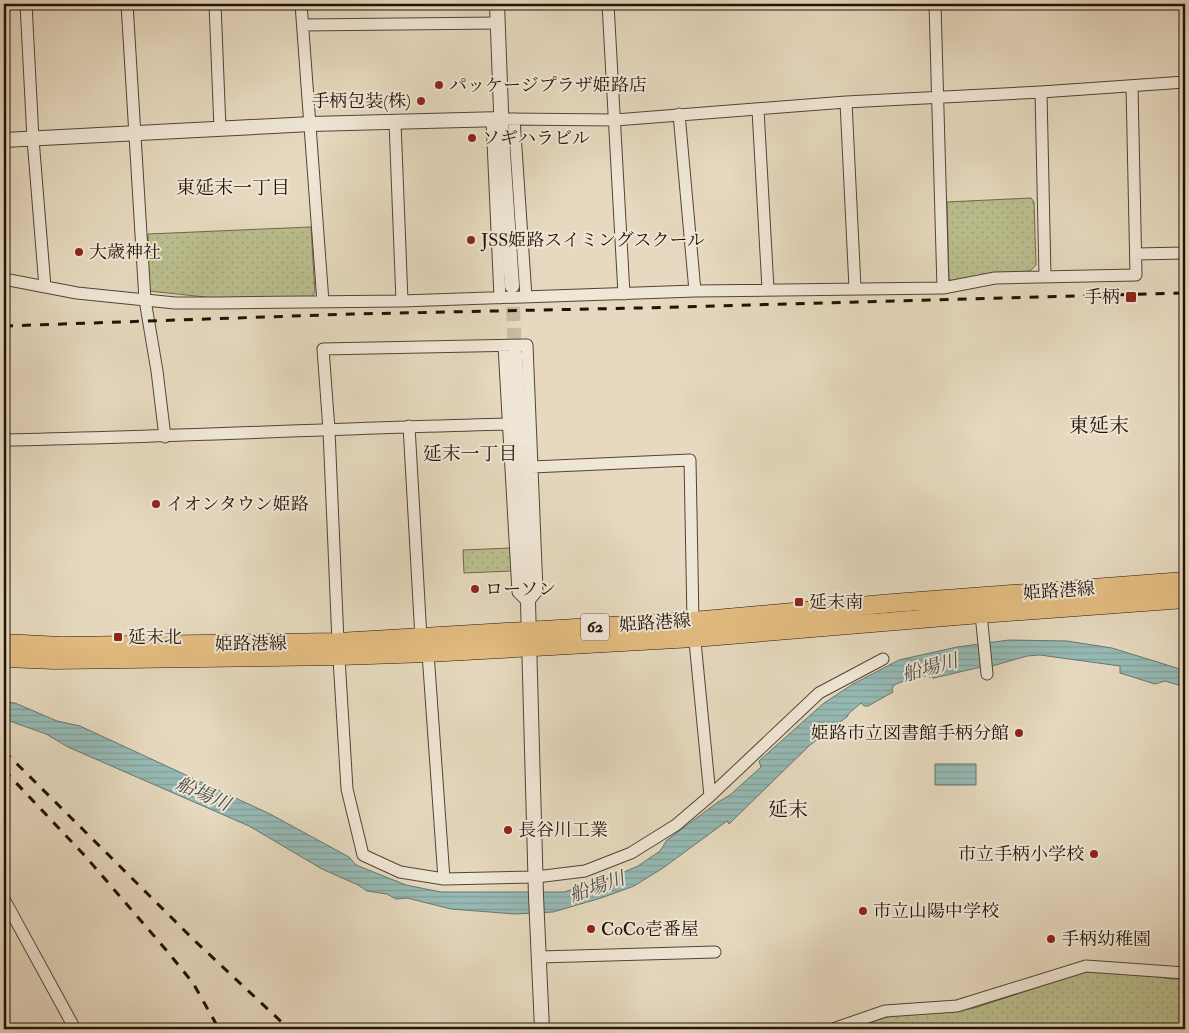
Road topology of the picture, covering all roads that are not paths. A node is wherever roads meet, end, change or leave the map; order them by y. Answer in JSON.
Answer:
{"nodes":[{"id":1,"x":26,"y":4,"type":"edge"},
{"id":2,"x":127,"y":4,"type":"edge"},
{"id":3,"x":215,"y":4,"type":"edge"},
{"id":4,"x":301,"y":4,"type":"edge"},
{"id":5,"x":497,"y":4,"type":"edge"},
{"id":6,"x":608,"y":4,"type":"edge"},
{"id":7,"x":935,"y":4,"type":"edge"},
{"id":8,"x":498,"y":23,"type":"junction"},
{"id":9,"x":303,"y":25,"type":"junction"},
{"id":10,"x":1185,"y":82,"type":"edge"},
{"id":11,"x":1132,"y":86,"type":"junction"},
{"id":12,"x":1041,"y":92,"type":"junction"},
{"id":13,"x":938,"y":97,"type":"junction"},
{"id":14,"x":846,"y":102,"type":"junction"},
{"id":15,"x":758,"y":110,"type":"junction"},
{"id":16,"x":679,"y":114,"type":"junction"},
{"id":17,"x":502,"y":119,"type":"junction"},
{"id":18,"x":615,"y":120,"type":"junction"},
{"id":19,"x":395,"y":122,"type":"junction"},
{"id":20,"x":311,"y":124,"type":"junction"},
{"id":21,"x":220,"y":129,"type":"junction"},
{"id":22,"x":135,"y":134,"type":"junction"},
{"id":23,"x":33,"y":139,"type":"junction"},
{"id":24,"x":4,"y":140,"type":"edge"},
{"id":25,"x":1185,"y":253,"type":"edge"},
{"id":26,"x":1136,"y":254,"type":"junction"},
{"id":27,"x":1045,"y":276,"type":"junction"},
{"id":28,"x":4,"y":279,"type":"edge"},
{"id":29,"x":512,"y":286,"type":"tunnel mouth"},
{"id":30,"x":45,"y":287,"type":"junction"},
{"id":31,"x":856,"y":288,"type":"junction"},
{"id":32,"x":943,"y":288,"type":"junction"},
{"id":33,"x":768,"y":290,"type":"junction"},
{"id":34,"x":695,"y":291,"type":"junction"},
{"id":35,"x":624,"y":294,"type":"junction"},
{"id":36,"x":526,"y":297,"type":"junction"},
{"id":37,"x":500,"y":298,"type":"junction"},
{"id":38,"x":145,"y":300,"type":"junction"},
{"id":39,"x":402,"y":301,"type":"junction"},
{"id":40,"x":323,"y":302,"type":"junction"},
{"id":41,"x":510,"y":350,"type":"junction"},
{"id":42,"x":508,"y":424,"type":"junction"},
{"id":43,"x":409,"y":426,"type":"junction"},
{"id":44,"x":329,"y":430,"type":"junction"},
{"id":45,"x":165,"y":437,"type":"junction"},
{"id":46,"x":4,"y":440,"type":"edge"},
{"id":47,"x":532,"y":467,"type":"junction"},
{"id":48,"x":1185,"y":581,"type":"edge"},
{"id":49,"x":1185,"y":599,"type":"edge"},
{"id":50,"x":528,"y":602,"type":"junction"},
{"id":51,"x":981,"y":614,"type":"junction"},
{"id":52,"x":693,"y":630,"type":"junction"},
{"id":53,"x":528,"y":639,"type":"junction"},
{"id":54,"x":4,"y":643,"type":"edge"},
{"id":55,"x":425,"y":646,"type":"junction"},
{"id":56,"x":339,"y":649,"type":"junction"},
{"id":57,"x":4,"y":658,"type":"edge"},
{"id":58,"x":883,"y":659,"type":"dead end"},
{"id":59,"x":987,"y":674,"type":"dead end"},
{"id":60,"x":710,"y":796,"type":"junction"},
{"id":61,"x":536,"y":877,"type":"junction"},
{"id":62,"x":444,"y":879,"type":"junction"},
{"id":63,"x":4,"y":899,"type":"edge"},
{"id":64,"x":715,"y":952,"type":"dead end"},
{"id":65,"x":540,"y":957,"type":"junction"},
{"id":66,"x":1185,"y":973,"type":"edge"},
{"id":67,"x":75,"y":1029,"type":"edge"},
{"id":68,"x":542,"y":1029,"type":"edge"},
{"id":69,"x":833,"y":1029,"type":"edge"}],
"edges":[{"from":1,"to":23,"type":"street"},
{"from":2,"to":22,"type":"street"},
{"from":3,"to":21,"type":"street"},
{"from":4,"to":9,"type":"street"},
{"from":5,"to":8,"type":"street"},
{"from":6,"to":18,"type":"street"},
{"from":7,"to":13,"type":"street"},
{"from":8,"to":9,"type":"street"},
{"from":8,"to":17,"type":"street"},
{"from":9,"to":20,"type":"street"},
{"from":10,"to":11,"type":"street"},
{"from":11,"to":12,"type":"street"},
{"from":11,"to":26,"type":"street"},
{"from":12,"to":13,"type":"street"},
{"from":12,"to":27,"type":"street"},
{"from":13,"to":14,"type":"street"},
{"from":13,"to":32,"type":"street"},
{"from":14,"to":15,"type":"street"},
{"from":14,"to":31,"type":"street"},
{"from":15,"to":16,"type":"street"},
{"from":15,"to":33,"type":"street"},
{"from":16,"to":18,"type":"street"},
{"from":16,"to":34,"type":"street"},
{"from":17,"to":18,"type":"street"},
{"from":17,"to":19,"type":"street"},
{"from":17,"to":29,"type":"street"},
{"from":17,"to":36,"type":"street"},
{"from":17,"to":37,"type":"street"},
{"from":18,"to":35,"type":"street"},
{"from":19,"to":20,"type":"street"},
{"from":19,"to":39,"type":"street"},
{"from":20,"to":21,"type":"street"},
{"from":20,"to":40,"type":"street"},
{"from":21,"to":22,"type":"street"},
{"from":22,"to":23,"type":"street"},
{"from":22,"to":38,"type":"street"},
{"from":23,"to":24,"type":"street"},
{"from":23,"to":30,"type":"street"},
{"from":25,"to":26,"type":"street"},
{"from":26,"to":27,"type":"street"},
{"from":27,"to":32,"type":"street"},
{"from":28,"to":30,"type":"street"},
{"from":30,"to":38,"type":"street"},
{"from":31,"to":32,"type":"street"},
{"from":31,"to":33,"type":"street"},
{"from":33,"to":34,"type":"street"},
{"from":34,"to":35,"type":"street"},
{"from":35,"to":36,"type":"street"},
{"from":36,"to":37,"type":"street"},
{"from":37,"to":39,"type":"street"},
{"from":38,"to":40,"type":"street"},
{"from":38,"to":45,"type":"street"},
{"from":39,"to":40,"type":"street"},
{"from":41,"to":42,"type":"street"},
{"from":41,"to":44,"type":"street"},
{"from":41,"to":47,"type":"street"},
{"from":41,"to":50,"type":"street"},
{"from":42,"to":43,"type":"street"},
{"from":42,"to":50,"type":"street"},
{"from":43,"to":44,"type":"street"},
{"from":43,"to":55,"type":"street"},
{"from":44,"to":45,"type":"street"},
{"from":44,"to":56,"type":"street"},
{"from":45,"to":46,"type":"street"},
{"from":47,"to":50,"type":"street"},
{"from":47,"to":52,"type":"street"},
{"from":48,"to":52,"type":"main road","name":"姫路港線","number":"62"},
{"from":49,"to":51,"type":"main road","name":"姫路港線","number":"62"},
{"from":50,"to":53,"type":"street"},
{"from":51,"to":52,"type":"main road","name":"姫路港線","number":"62"},
{"from":51,"to":59,"type":"street"},
{"from":52,"to":53,"type":"main road","name":"姫路港線","number":"62"},
{"from":52,"to":60,"type":"street"},
{"from":53,"to":55,"type":"main road","name":"姫路港線","number":"62"},
{"from":53,"to":61,"type":"street"},
{"from":54,"to":56,"type":"main road","name":"姫路港線","number":"62"},
{"from":55,"to":56,"type":"main road","name":"姫路港線","number":"62"},
{"from":55,"to":62,"type":"street"},
{"from":56,"to":57,"type":"main road","name":"姫路港線","number":"62"},
{"from":56,"to":62,"type":"street"},
{"from":58,"to":60,"type":"street"},
{"from":60,"to":61,"type":"street"},
{"from":61,"to":62,"type":"street"},
{"from":61,"to":65,"type":"street"},
{"from":63,"to":67,"type":"street"},
{"from":64,"to":65,"type":"street"},
{"from":65,"to":68,"type":"street"},
{"from":66,"to":69,"type":"street"}]}
